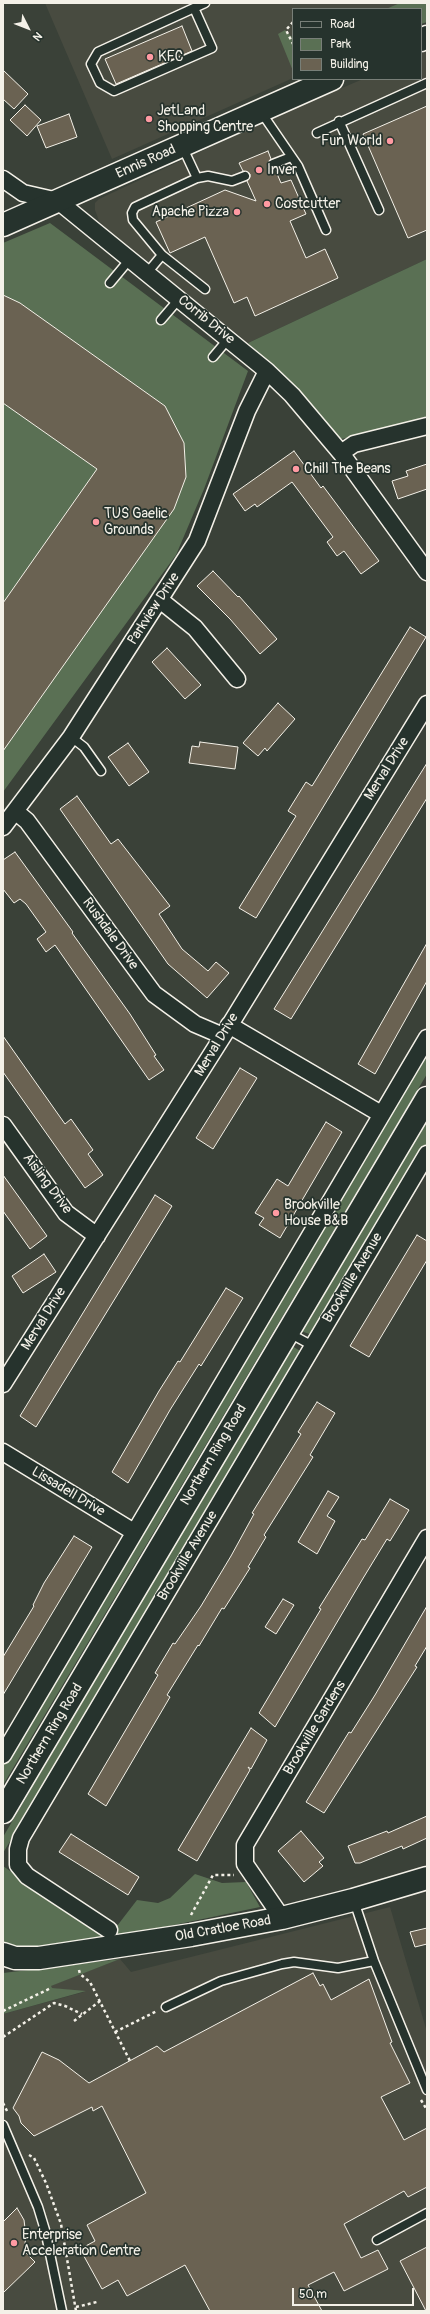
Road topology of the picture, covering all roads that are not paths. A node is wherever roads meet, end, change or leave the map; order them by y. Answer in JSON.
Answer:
{"nodes":[{"id":1,"x":205,"y":3,"type":"edge"},
{"id":2,"x":194,"y":8,"type":"junction"},
{"id":3,"x":330,"y":80,"type":"edge"},
{"id":4,"x":427,"y":83,"type":"edge"},
{"id":5,"x":260,"y":110,"type":"junction"},
{"id":6,"x":339,"y":122,"type":"junction"},
{"id":7,"x":317,"y":133,"type":"dead end"},
{"id":8,"x":182,"y":145,"type":"junction"},
{"id":9,"x":290,"y":157,"type":"junction"},
{"id":10,"x":273,"y":164,"type":"dead end"},
{"id":11,"x":245,"y":176,"type":"dead end"},
{"id":12,"x":197,"y":178,"type":"junction"},
{"id":13,"x":3,"y":179,"type":"edge"},
{"id":14,"x":58,"y":201,"type":"junction"},
{"id":15,"x":379,"y":210,"type":"dead end"},
{"id":16,"x":3,"y":225,"type":"edge"},
{"id":17,"x":326,"y":230,"type":"dead end"},
{"id":18,"x":162,"y":255,"type":"junction"},
{"id":19,"x":130,"y":259,"type":"junction"},
{"id":20,"x":148,"y":273,"type":"junction"},
{"id":21,"x":110,"y":283,"type":"dead end"},
{"id":22,"x":205,"y":289,"type":"dead end"},
{"id":23,"x":179,"y":299,"type":"junction"},
{"id":24,"x":161,"y":320,"type":"dead end"},
{"id":25,"x":229,"y":338,"type":"junction"},
{"id":26,"x":213,"y":357,"type":"dead end"},
{"id":27,"x":267,"y":371,"type":"junction"},
{"id":28,"x":427,"y":426,"type":"edge"},
{"id":29,"x":342,"y":453,"type":"junction"},
{"id":30,"x":427,"y":572,"type":"edge"},
{"id":31,"x":160,"y":600,"type":"junction"},
{"id":32,"x":237,"y":679,"type":"dead end"},
{"id":33,"x":427,"y":704,"type":"edge"},
{"id":34,"x":71,"y":737,"type":"junction"},
{"id":35,"x":101,"y":770,"type":"dead end"},
{"id":36,"x":15,"y":811,"type":"junction"},
{"id":37,"x":3,"y":827,"type":"edge"},
{"id":38,"x":226,"y":1031,"type":"junction"},
{"id":39,"x":427,"y":1038,"type":"edge"},
{"id":40,"x":427,"y":1098,"type":"edge"},
{"id":41,"x":381,"y":1114,"type":"junction"},
{"id":42,"x":3,"y":1125,"type":"edge"},
{"id":43,"x":427,"y":1154,"type":"edge"},
{"id":44,"x":97,"y":1236,"type":"junction"},
{"id":45,"x":287,"y":1332,"type":"junction"},
{"id":46,"x":313,"y":1346,"type":"junction"},
{"id":47,"x":3,"y":1384,"type":"edge"},
{"id":48,"x":3,"y":1452,"type":"edge"},
{"id":49,"x":134,"y":1532,"type":"junction"},
{"id":50,"x":427,"y":1538,"type":"edge"},
{"id":51,"x":3,"y":1755,"type":"edge"},
{"id":52,"x":3,"y":1812,"type":"edge"},
{"id":53,"x":427,"y":1878,"type":"edge"},
{"id":54,"x":353,"y":1900,"type":"junction"},
{"id":55,"x":282,"y":1918,"type":"junction"},
{"id":56,"x":109,"y":1930,"type":"dead end"},
{"id":57,"x":7,"y":1958,"type":"edge"},
{"id":58,"x":374,"y":1961,"type":"junction"},
{"id":59,"x":164,"y":2010,"type":"road end"},
{"id":60,"x":427,"y":2090,"type":"edge"},
{"id":61,"x":3,"y":2125,"type":"edge"},
{"id":62,"x":427,"y":2213,"type":"edge"},
{"id":63,"x":377,"y":2240,"type":"dead end"},
{"id":64,"x":62,"y":2310,"type":"edge"}],
"edges":[{"from":1,"to":2,"type":"lane"},
{"from":2,"to":2,"type":"lane"},
{"from":3,"to":5,"type":"main road","name":"Ennis Road"},
{"from":4,"to":6,"type":"lane"},
{"from":5,"to":8,"type":"main road","name":"Ennis Road"},
{"from":5,"to":9,"type":"lane"},
{"from":6,"to":7,"type":"lane"},
{"from":6,"to":15,"type":"lane"},
{"from":8,"to":12,"type":"lane"},
{"from":8,"to":14,"type":"main road","name":"Ennis Road"},
{"from":9,"to":10,"type":"lane"},
{"from":9,"to":17,"type":"lane"},
{"from":11,"to":12,"type":"lane"},
{"from":12,"to":18,"type":"lane"},
{"from":13,"to":14,"type":"street"},
{"from":14,"to":16,"type":"main road","name":"Ennis Road"},
{"from":14,"to":19,"type":"street","name":"Corrib Drive"},
{"from":18,"to":20,"type":"lane"},
{"from":18,"to":22,"type":"lane"},
{"from":19,"to":20,"type":"street","name":"Corrib Drive"},
{"from":19,"to":21,"type":"lane"},
{"from":20,"to":23,"type":"street","name":"Corrib Drive"},
{"from":23,"to":24,"type":"lane"},
{"from":23,"to":25,"type":"street","name":"Corrib Drive"},
{"from":25,"to":26,"type":"lane"},
{"from":25,"to":27,"type":"street","name":"Corrib Drive"},
{"from":27,"to":29,"type":"street","name":"Corrib Drive"},
{"from":27,"to":31,"type":"street","name":"Parkview Drive"},
{"from":28,"to":29,"type":"street"},
{"from":29,"to":30,"type":"street","name":"Corrib Drive"},
{"from":31,"to":32,"type":"street"},
{"from":31,"to":34,"type":"street","name":"Parkview Drive"},
{"from":33,"to":38,"type":"street","name":"Merval Drive"},
{"from":34,"to":35,"type":"lane"},
{"from":34,"to":36,"type":"street","name":"Parkview Drive"},
{"from":36,"to":37,"type":"street","name":"Parkview Drive"},
{"from":36,"to":38,"type":"street","name":"Rushdale Drive"},
{"from":38,"to":41,"type":"street","name":"Rushdale Drive"},
{"from":38,"to":44,"type":"street","name":"Merval Drive"},
{"from":39,"to":41,"type":"street"},
{"from":40,"to":45,"type":"main road","name":"Northern Ring Road"},
{"from":41,"to":49,"type":"street"},
{"from":42,"to":44,"type":"street","name":"Aisling Drive"},
{"from":43,"to":46,"type":"street","name":"Brookville Avenue"},
{"from":44,"to":47,"type":"street","name":"Merval Drive"},
{"from":45,"to":46,"type":"lane"},
{"from":45,"to":52,"type":"main road","name":"Northern Ring Road"},
{"from":46,"to":56,"type":"street","name":"Brookville Avenue"},
{"from":48,"to":49,"type":"street","name":"Lissadell Drive"},
{"from":49,"to":51,"type":"street"},
{"from":50,"to":55,"type":"street","name":"Brookville Gardens"},
{"from":53,"to":54,"type":"main road","name":"Old Cratloe Road"},
{"from":54,"to":55,"type":"main road","name":"Old Cratloe Road"},
{"from":54,"to":58,"type":"lane"},
{"from":55,"to":57,"type":"main road","name":"Old Cratloe Road"},
{"from":58,"to":59,"type":"lane"},
{"from":58,"to":60,"type":"lane"},
{"from":61,"to":64,"type":"lane"},
{"from":62,"to":63,"type":"lane"}]}
